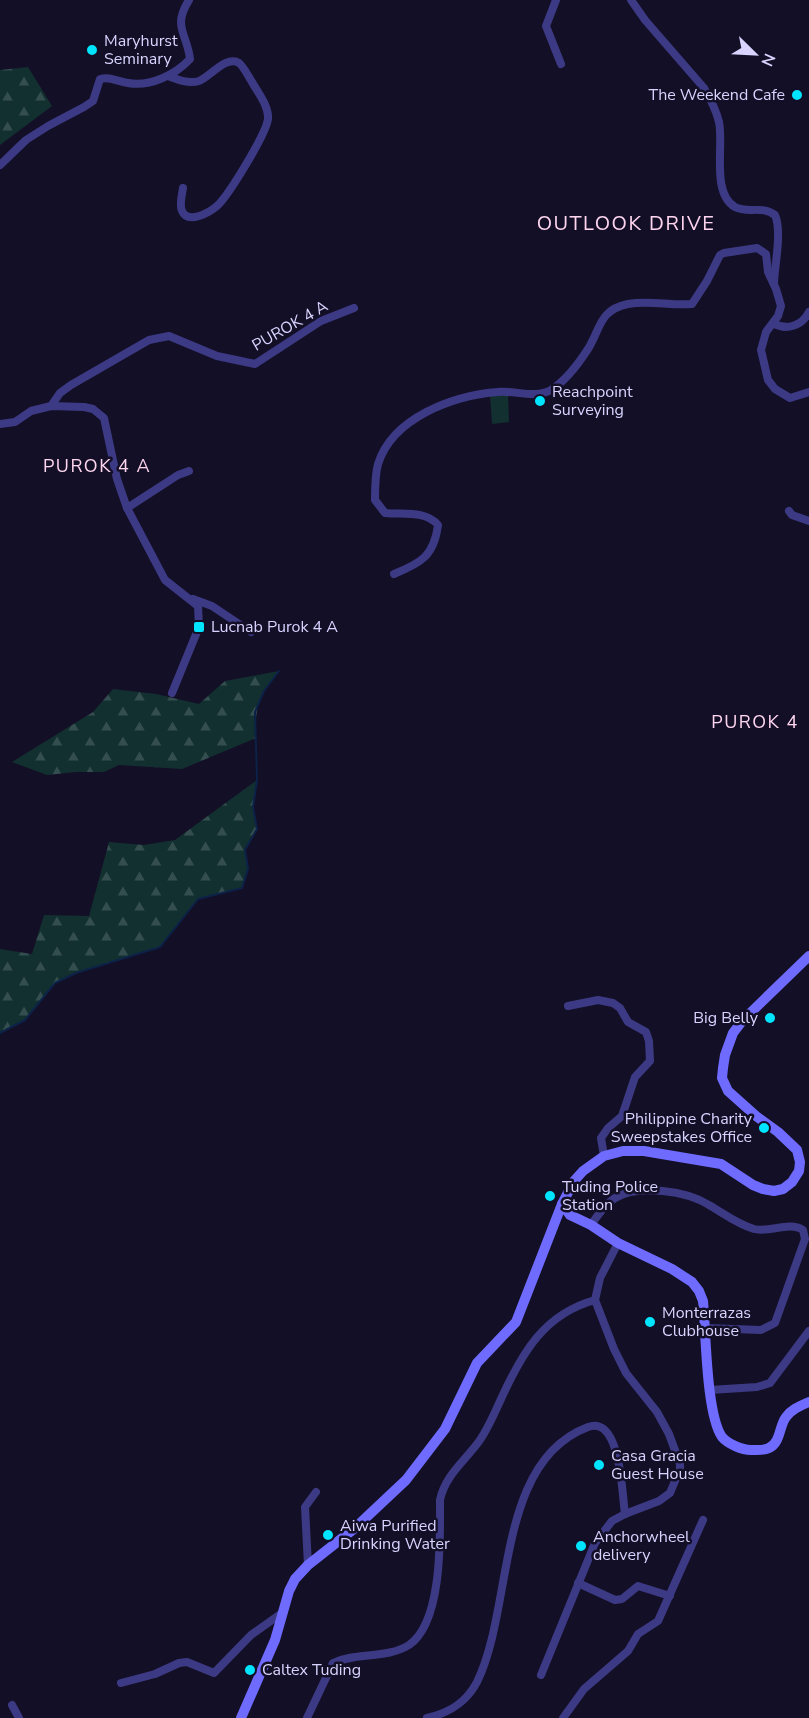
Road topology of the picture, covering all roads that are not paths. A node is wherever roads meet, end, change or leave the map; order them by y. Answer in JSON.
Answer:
{"nodes":[{"id":1,"x":189,"y":0,"type":"edge"},
{"id":2,"x":556,"y":0,"type":"edge"},
{"id":3,"x":631,"y":0,"type":"edge"},
{"id":4,"x":561,"y":64,"type":"dead end"},
{"id":5,"x":168,"y":76,"type":"junction"},
{"id":6,"x":0,"y":165,"type":"edge"},
{"id":7,"x":183,"y":188,"type":"dead end"},
{"id":8,"x":774,"y":283,"type":"junction"},
{"id":9,"x":354,"y":308,"type":"dead end"},
{"id":10,"x":809,"y":312,"type":"edge"},
{"id":11,"x":772,"y":323,"type":"junction"},
{"id":12,"x":809,"y":392,"type":"edge"},
{"id":13,"x":51,"y":406,"type":"junction"},
{"id":14,"x":0,"y":424,"type":"edge"},
{"id":15,"x":189,"y":471,"type":"dead end"},
{"id":16,"x":127,"y":508,"type":"junction"},
{"id":17,"x":789,"y":511,"type":"dead end"},
{"id":18,"x":809,"y":521,"type":"edge"},
{"id":19,"x":394,"y":574,"type":"dead end"},
{"id":20,"x":189,"y":598,"type":"junction"},
{"id":21,"x":251,"y":632,"type":"dead end"},
{"id":22,"x":172,"y":693,"type":"dead end"},
{"id":23,"x":808,"y":957,"type":"edge"},
{"id":24,"x":568,"y":1006,"type":"dead end"},
{"id":25,"x":604,"y":1156,"type":"junction"},
{"id":26,"x":562,"y":1204,"type":"junction"},
{"id":27,"x":570,"y":1215,"type":"junction"},
{"id":28,"x":557,"y":1216,"type":"junction"},
{"id":29,"x":591,"y":1225,"type":"junction"},
{"id":30,"x":618,"y":1243,"type":"junction"},
{"id":31,"x":595,"y":1300,"type":"junction"},
{"id":32,"x":706,"y":1328,"type":"junction"},
{"id":33,"x":809,"y":1331,"type":"edge"},
{"id":34,"x":710,"y":1390,"type":"junction"},
{"id":35,"x":809,"y":1402,"type":"edge"},
{"id":36,"x":316,"y":1492,"type":"dead end"},
{"id":37,"x":625,"y":1514,"type":"junction"},
{"id":38,"x":703,"y":1520,"type":"dead end"},
{"id":39,"x":308,"y":1565,"type":"junction"},
{"id":40,"x":578,"y":1583,"type":"junction"},
{"id":41,"x":670,"y":1596,"type":"junction"},
{"id":42,"x":282,"y":1613,"type":"junction"},
{"id":43,"x":541,"y":1675,"type":"dead end"},
{"id":44,"x":121,"y":1683,"type":"dead end"},
{"id":45,"x":12,"y":1706,"type":"dead end"},
{"id":46,"x":449,"y":1715,"type":"edge"},
{"id":47,"x":19,"y":1718,"type":"edge"},
{"id":48,"x":241,"y":1718,"type":"edge"},
{"id":49,"x":307,"y":1718,"type":"edge"},
{"id":50,"x":427,"y":1718,"type":"edge"},
{"id":51,"x":563,"y":1718,"type":"edge"}],
"edges":[{"from":1,"to":5,"type":"street"},
{"from":2,"to":4,"type":"street"},
{"from":3,"to":8,"type":"street"},
{"from":5,"to":6,"type":"street"},
{"from":5,"to":7,"type":"street"},
{"from":8,"to":11,"type":"street"},
{"from":8,"to":19,"type":"street"},
{"from":9,"to":13,"type":"street","name":"PUROK 4 A"},
{"from":10,"to":11,"type":"street"},
{"from":11,"to":12,"type":"street"},
{"from":13,"to":14,"type":"street"},
{"from":13,"to":16,"type":"street"},
{"from":15,"to":16,"type":"street"},
{"from":16,"to":20,"type":"street"},
{"from":17,"to":18,"type":"street"},
{"from":20,"to":21,"type":"street"},
{"from":20,"to":22,"type":"street"},
{"from":23,"to":25,"type":"main road"},
{"from":24,"to":25,"type":"street"},
{"from":25,"to":26,"type":"main road"},
{"from":26,"to":27,"type":"main road"},
{"from":26,"to":28,"type":"main road"},
{"from":27,"to":28,"type":"main road"},
{"from":27,"to":29,"type":"main road"},
{"from":28,"to":39,"type":"main road"},
{"from":29,"to":30,"type":"main road"},
{"from":29,"to":32,"type":"street"},
{"from":30,"to":31,"type":"street"},
{"from":30,"to":32,"type":"main road"},
{"from":31,"to":37,"type":"street"},
{"from":31,"to":49,"type":"street"},
{"from":32,"to":34,"type":"main road"},
{"from":33,"to":34,"type":"street"},
{"from":34,"to":35,"type":"main road"},
{"from":36,"to":39,"type":"street"},
{"from":37,"to":40,"type":"street"},
{"from":37,"to":46,"type":"street"},
{"from":38,"to":41,"type":"street"},
{"from":39,"to":42,"type":"main road"},
{"from":40,"to":41,"type":"street"},
{"from":40,"to":43,"type":"street"},
{"from":41,"to":51,"type":"street"},
{"from":42,"to":44,"type":"street"},
{"from":42,"to":48,"type":"main road"},
{"from":45,"to":47,"type":"street"},
{"from":46,"to":50,"type":"street"}]}
